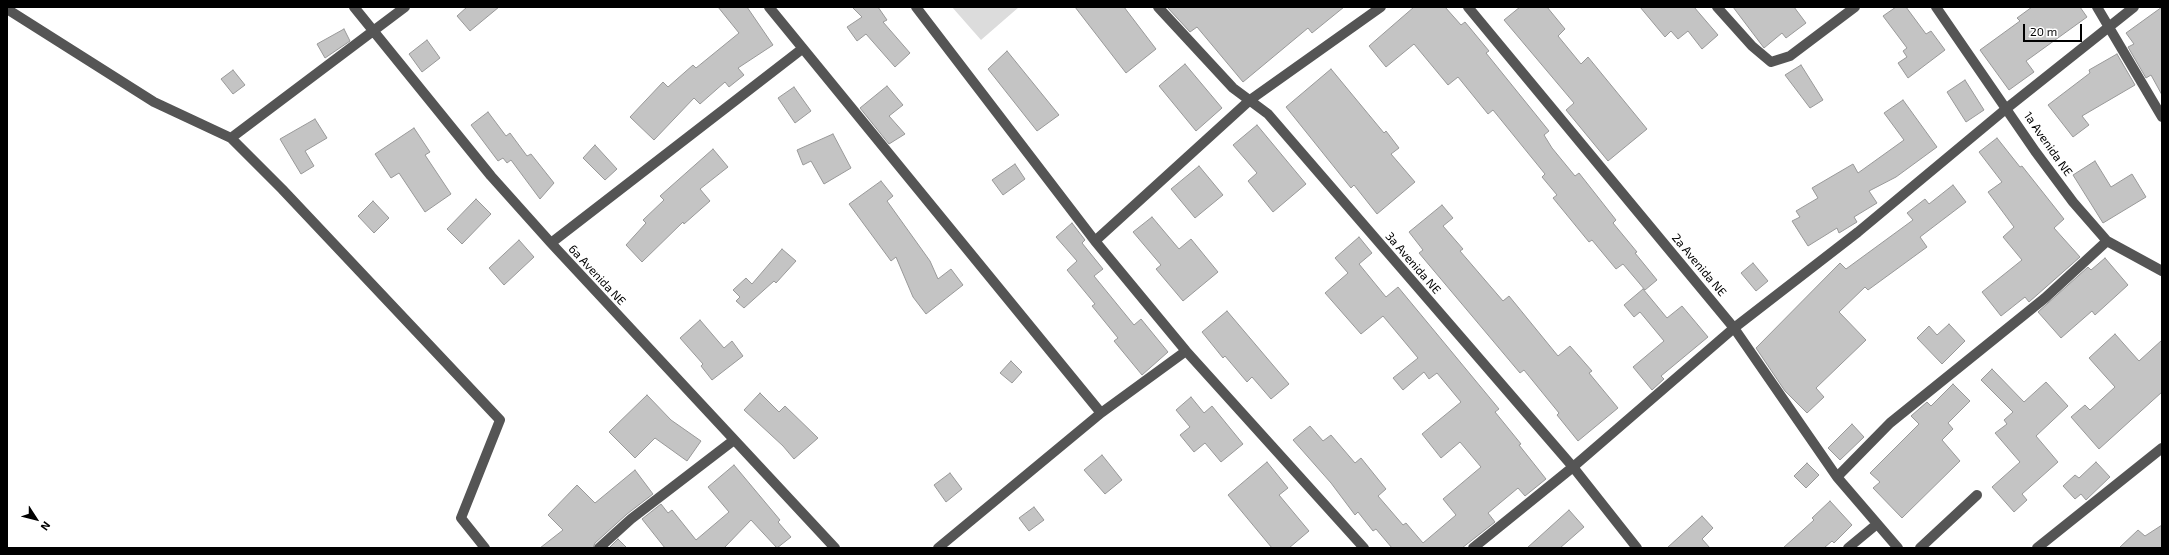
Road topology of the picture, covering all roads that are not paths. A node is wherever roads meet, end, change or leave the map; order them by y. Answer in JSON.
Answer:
{"nodes":[{"id":1,"x":354,"y":7,"type":"edge"},
{"id":2,"x":405,"y":7,"type":"edge"},
{"id":3,"x":770,"y":7,"type":"edge"},
{"id":4,"x":916,"y":7,"type":"edge"},
{"id":5,"x":1158,"y":7,"type":"edge"},
{"id":6,"x":1381,"y":7,"type":"edge"},
{"id":7,"x":1468,"y":7,"type":"edge"},
{"id":8,"x":1717,"y":7,"type":"edge"},
{"id":9,"x":1854,"y":7,"type":"edge"},
{"id":10,"x":1936,"y":7,"type":"edge"},
{"id":11,"x":2097,"y":7,"type":"edge"},
{"id":12,"x":2134,"y":7,"type":"edge"},
{"id":13,"x":7,"y":9,"type":"edge"},
{"id":14,"x":2109,"y":27,"type":"junction"},
{"id":15,"x":373,"y":31,"type":"junction"},
{"id":16,"x":802,"y":49,"type":"junction"},
{"id":17,"x":1250,"y":100,"type":"junction"},
{"id":18,"x":2007,"y":108,"type":"junction"},
{"id":19,"x":2162,"y":117,"type":"edge"},
{"id":20,"x":231,"y":138,"type":"junction"},
{"id":21,"x":1095,"y":241,"type":"junction"},
{"id":22,"x":2107,"y":241,"type":"junction"},
{"id":23,"x":551,"y":244,"type":"junction"},
{"id":24,"x":2162,"y":271,"type":"edge"},
{"id":25,"x":1734,"y":328,"type":"junction"},
{"id":26,"x":1186,"y":351,"type":"junction"},
{"id":27,"x":1101,"y":414,"type":"junction"},
{"id":28,"x":734,"y":440,"type":"junction"},
{"id":29,"x":2162,"y":448,"type":"edge"},
{"id":30,"x":1573,"y":467,"type":"junction"},
{"id":31,"x":1836,"y":477,"type":"junction"},
{"id":32,"x":1977,"y":495,"type":"dead end"},
{"id":33,"x":1877,"y":524,"type":"junction"},
{"id":34,"x":485,"y":548,"type":"edge"},
{"id":35,"x":599,"y":548,"type":"edge"},
{"id":36,"x":835,"y":548,"type":"edge"},
{"id":37,"x":938,"y":548,"type":"edge"},
{"id":38,"x":1364,"y":548,"type":"edge"},
{"id":39,"x":1473,"y":548,"type":"edge"},
{"id":40,"x":1637,"y":548,"type":"edge"},
{"id":41,"x":1848,"y":548,"type":"edge"},
{"id":42,"x":1898,"y":548,"type":"edge"},
{"id":43,"x":1920,"y":548,"type":"edge"},
{"id":44,"x":2037,"y":548,"type":"edge"}],
"edges":[{"from":1,"to":15,"type":"street","name":"6a Avenida NE"},
{"from":2,"to":15,"type":"street"},
{"from":3,"to":16,"type":"street"},
{"from":4,"to":21,"type":"street"},
{"from":5,"to":17,"type":"street","name":"3a Avenida NE"},
{"from":6,"to":17,"type":"street"},
{"from":7,"to":25,"type":"street","name":"2a Avenida NE"},
{"from":8,"to":9,"type":"street"},
{"from":10,"to":18,"type":"street","name":"1a Avenida NE"},
{"from":11,"to":14,"type":"street"},
{"from":12,"to":14,"type":"street"},
{"from":13,"to":20,"type":"street"},
{"from":14,"to":18,"type":"street"},
{"from":14,"to":19,"type":"street"},
{"from":15,"to":20,"type":"street"},
{"from":15,"to":23,"type":"street","name":"6a Avenida NE"},
{"from":16,"to":23,"type":"street"},
{"from":16,"to":27,"type":"street"},
{"from":17,"to":21,"type":"street"},
{"from":17,"to":30,"type":"street","name":"3a Avenida NE"},
{"from":18,"to":22,"type":"street","name":"1a Avenida NE"},
{"from":18,"to":25,"type":"street"},
{"from":20,"to":34,"type":"street"},
{"from":21,"to":26,"type":"street"},
{"from":22,"to":24,"type":"street","name":"1a Avenida NE"},
{"from":22,"to":31,"type":"street"},
{"from":23,"to":28,"type":"street","name":"6a Avenida NE"},
{"from":25,"to":30,"type":"street"},
{"from":25,"to":31,"type":"street","name":"2a Avenida NE"},
{"from":26,"to":27,"type":"street"},
{"from":26,"to":38,"type":"street"},
{"from":27,"to":37,"type":"street"},
{"from":28,"to":35,"type":"street"},
{"from":28,"to":36,"type":"street","name":"6a Avenida NE"},
{"from":29,"to":44,"type":"street"},
{"from":30,"to":39,"type":"street"},
{"from":30,"to":40,"type":"street","name":"3a Avenida NE"},
{"from":31,"to":33,"type":"street","name":"2a Avenida NE"},
{"from":32,"to":43,"type":"street"},
{"from":33,"to":41,"type":"street"},
{"from":33,"to":42,"type":"street","name":"2a Avenida NE"}]}
